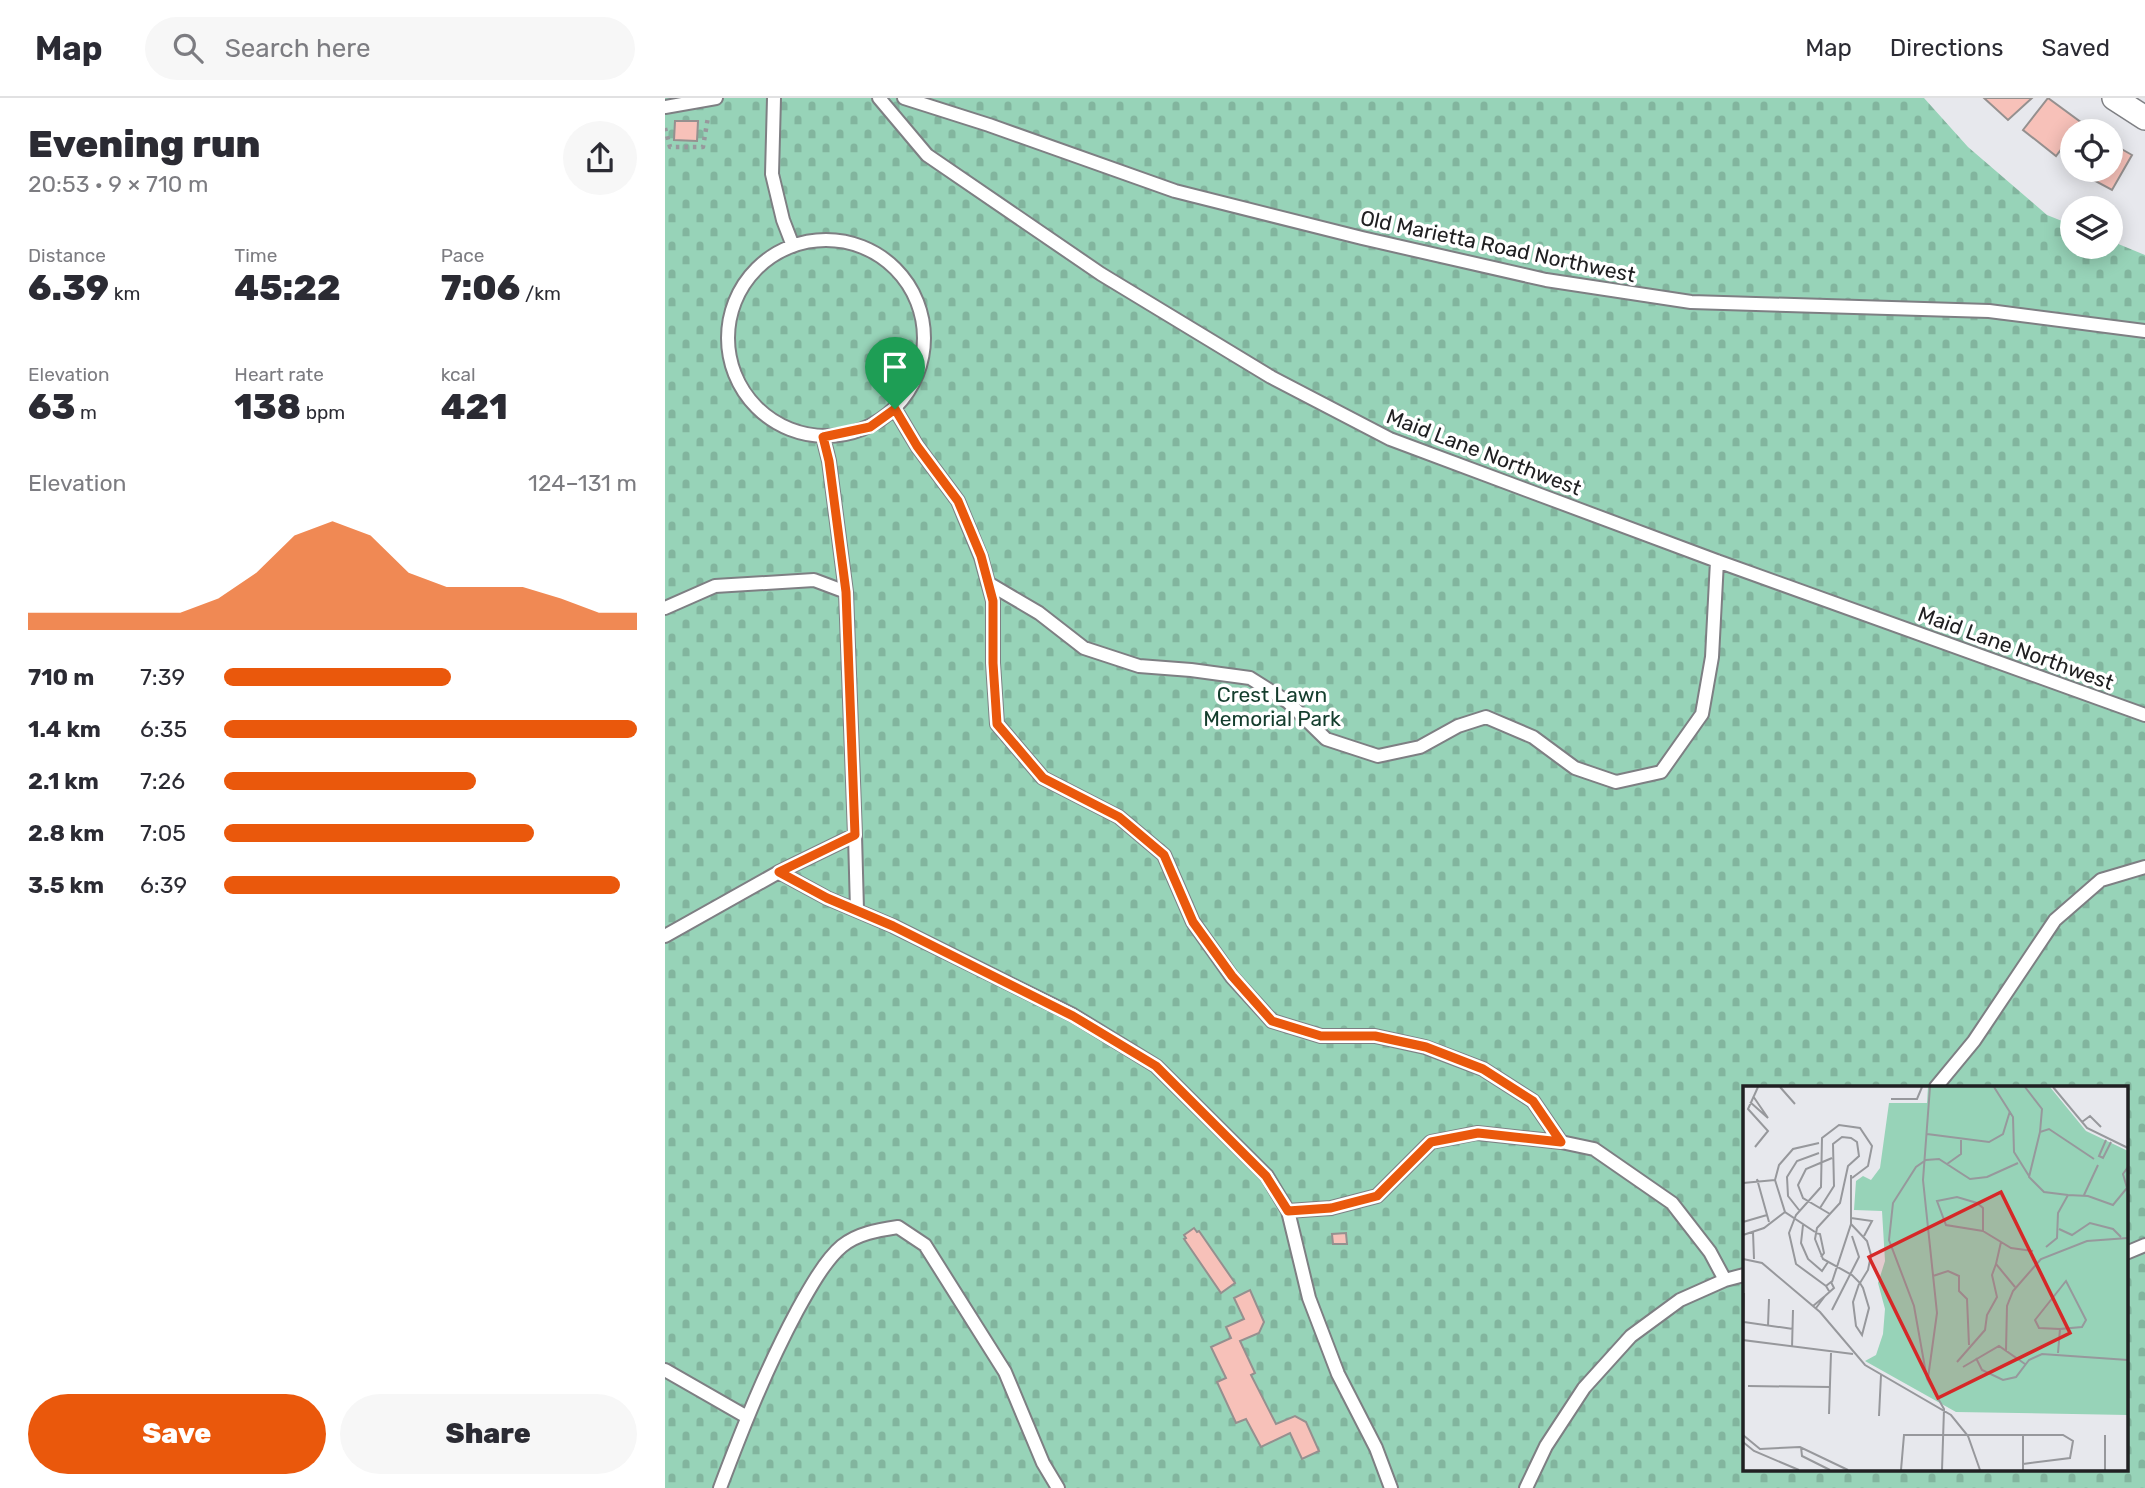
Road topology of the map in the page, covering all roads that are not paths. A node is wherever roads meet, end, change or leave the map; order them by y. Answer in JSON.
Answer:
{"nodes":[{"id":1,"x":713,"y":98,"type":"edge"},
{"id":2,"x":774,"y":98,"type":"edge"},
{"id":3,"x":879,"y":98,"type":"edge"},
{"id":4,"x":904,"y":98,"type":"edge"},
{"id":5,"x":2113,"y":98,"type":"edge"},
{"id":6,"x":665,"y":107,"type":"edge"},
{"id":7,"x":2145,"y":118,"type":"edge"},
{"id":8,"x":793,"y":246,"type":"junction"},
{"id":9,"x":2145,"y":331,"type":"edge"},
{"id":10,"x":895,"y":409,"type":"junction"},
{"id":11,"x":823,"y":437,"type":"junction"},
{"id":12,"x":1717,"y":561,"type":"junction"},
{"id":13,"x":988,"y":583,"type":"junction"},
{"id":14,"x":846,"y":592,"type":"junction"},
{"id":15,"x":665,"y":608,"type":"edge"},
{"id":16,"x":2145,"y":715,"type":"edge"},
{"id":17,"x":855,"y":835,"type":"junction"},
{"id":18,"x":2145,"y":867,"type":"edge"},
{"id":19,"x":779,"y":872,"type":"junction"},
{"id":20,"x":856,"y":910,"type":"junction"},
{"id":21,"x":665,"y":936,"type":"edge"},
{"id":22,"x":1937,"y":1086,"type":"edge"},
{"id":23,"x":1561,"y":1142,"type":"junction"},
{"id":24,"x":1288,"y":1211,"type":"junction"},
{"id":25,"x":2145,"y":1245,"type":"edge"},
{"id":26,"x":2127,"y":1253,"type":"edge"},
{"id":27,"x":1743,"y":1275,"type":"edge"},
{"id":28,"x":1725,"y":1280,"type":"junction"},
{"id":29,"x":665,"y":1370,"type":"edge"},
{"id":30,"x":747,"y":1417,"type":"junction"},
{"id":31,"x":720,"y":1488,"type":"edge"},
{"id":32,"x":1058,"y":1488,"type":"edge"},
{"id":33,"x":1391,"y":1488,"type":"edge"},
{"id":34,"x":1526,"y":1488,"type":"edge"}],
"edges":[{"from":1,"to":6,"type":"lane"},
{"from":2,"to":8,"type":"lane"},
{"from":3,"to":12,"type":"lane","name":"Maid Lane Northwest"},
{"from":4,"to":9,"type":"lane","name":"Old Marietta Road Northwest"},
{"from":5,"to":7,"type":"street"},
{"from":8,"to":10,"type":"lane"},
{"from":8,"to":11,"type":"lane"},
{"from":10,"to":11,"type":"lane"},
{"from":10,"to":13,"type":"lane"},
{"from":11,"to":14,"type":"lane"},
{"from":12,"to":13,"type":"lane"},
{"from":12,"to":16,"type":"lane","name":"Maid Lane Northwest"},
{"from":13,"to":23,"type":"lane"},
{"from":14,"to":15,"type":"lane"},
{"from":14,"to":17,"type":"lane"},
{"from":17,"to":19,"type":"lane"},
{"from":17,"to":20,"type":"lane"},
{"from":18,"to":22,"type":"lane"},
{"from":19,"to":20,"type":"lane"},
{"from":19,"to":21,"type":"lane"},
{"from":20,"to":24,"type":"lane"},
{"from":23,"to":24,"type":"lane"},
{"from":23,"to":28,"type":"lane"},
{"from":24,"to":33,"type":"lane"},
{"from":25,"to":26,"type":"lane"},
{"from":27,"to":28,"type":"lane"},
{"from":28,"to":34,"type":"lane"},
{"from":29,"to":30,"type":"lane"},
{"from":30,"to":31,"type":"lane"},
{"from":30,"to":32,"type":"lane"}]}
